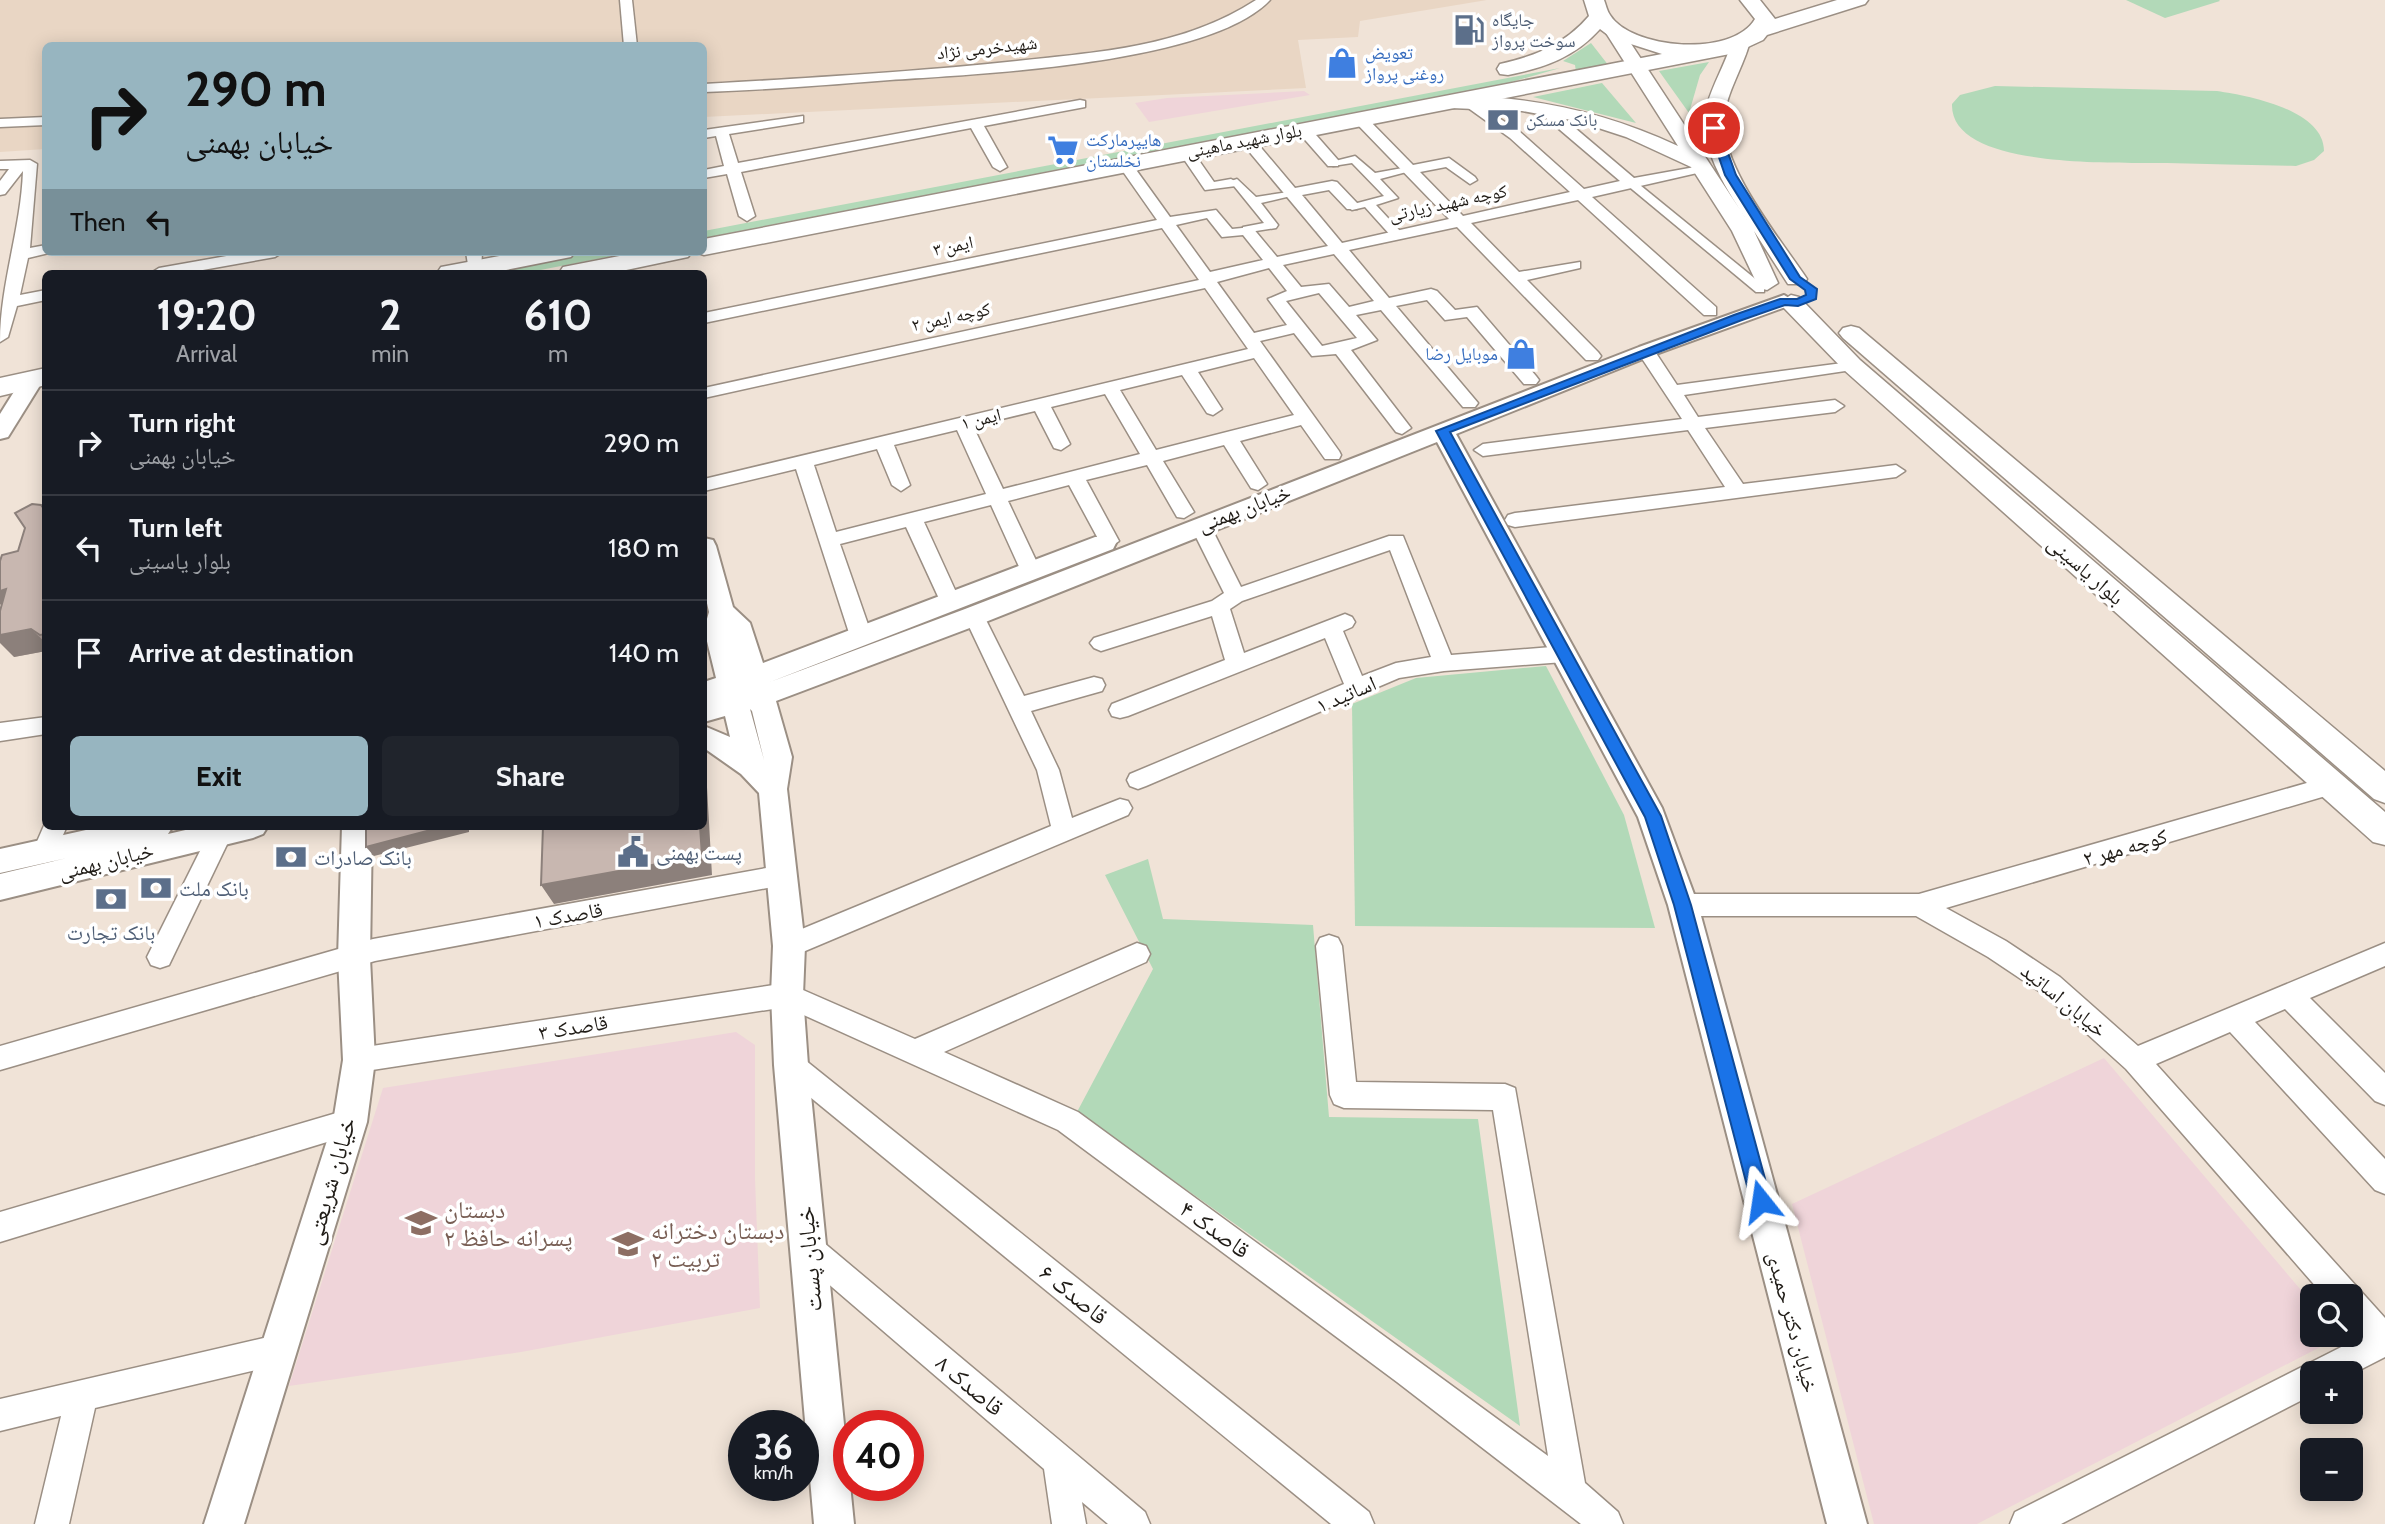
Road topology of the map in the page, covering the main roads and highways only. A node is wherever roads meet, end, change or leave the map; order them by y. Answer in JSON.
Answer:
{"nodes":[{"id":1,"x":1750,"y":0,"type":"edge"},
{"id":2,"x":1858,"y":0,"type":"edge"},
{"id":3,"x":1603,"y":16,"type":"edge"},
{"id":4,"x":1764,"y":29,"type":"junction"},
{"id":5,"x":1740,"y":45,"type":"junction"},
{"id":6,"x":1703,"y":51,"type":"junction"},
{"id":7,"x":1538,"y":64,"type":"junction"},
{"id":8,"x":1637,"y":66,"type":"junction"},
{"id":9,"x":1510,"y":90,"type":"junction"},
{"id":10,"x":1460,"y":102,"type":"junction"},
{"id":11,"x":1699,"y":165,"type":"junction"},
{"id":12,"x":707,"y":224,"type":"edge"},
{"id":13,"x":707,"y":246,"type":"edge"},
{"id":14,"x":530,"y":256,"type":"edge"},
{"id":15,"x":664,"y":256,"type":"edge"},
{"id":16,"x":466,"y":264,"type":"edge"},
{"id":17,"x":620,"y":268,"type":"edge"},
{"id":18,"x":601,"y":270,"type":"edge"},
{"id":19,"x":1782,"y":291,"type":"junction"},
{"id":20,"x":42,"y":352,"type":"edge"},
{"id":21,"x":0,"y":360,"type":"edge"},
{"id":22,"x":39,"y":377,"type":"edge"},
{"id":23,"x":0,"y":387,"type":"edge"},
{"id":24,"x":2385,"y":790,"type":"edge"},
{"id":25,"x":2385,"y":832,"type":"edge"}],
"edges":[{"from":1,"to":4,"type":"main road"},
{"from":2,"to":4,"type":"main road"},
{"from":3,"to":6,"type":"main road"},
{"from":3,"to":7,"type":"main road","name":"بلوار شهید ماهینی"},
{"from":3,"to":8,"type":"main road","name":"بلوار یاسینی"},
{"from":4,"to":5,"type":"main road"},
{"from":5,"to":6,"type":"main road"},
{"from":5,"to":19,"type":"main road","name":"بلوار یاسینی"},
{"from":6,"to":8,"type":"main road","name":"بلوار شهید ماهینی"},
{"from":7,"to":9,"type":"main road"},
{"from":7,"to":12,"type":"main road","name":"بلوار شهید ماهینی"},
{"from":8,"to":9,"type":"main road","name":"بلوار شهید ماهینی"},
{"from":8,"to":11,"type":"main road","name":"بلوار یاسینی"},
{"from":9,"to":10,"type":"main road","name":"بلوار شهید ماهینی"},
{"from":10,"to":11,"type":"main road"},
{"from":10,"to":13,"type":"main road","name":"بلوار شهید ماهینی"},
{"from":11,"to":19,"type":"main road","name":"بلوار یاسینی"},
{"from":14,"to":16,"type":"main road"},
{"from":15,"to":17,"type":"main road"},
{"from":17,"to":18,"type":"main road"},
{"from":19,"to":24,"type":"main road","name":"بلوار یاسینی"},
{"from":19,"to":25,"type":"main road","name":"بلوار یاسینی"},
{"from":20,"to":21,"type":"main road"},
{"from":22,"to":23,"type":"main road"}]}
